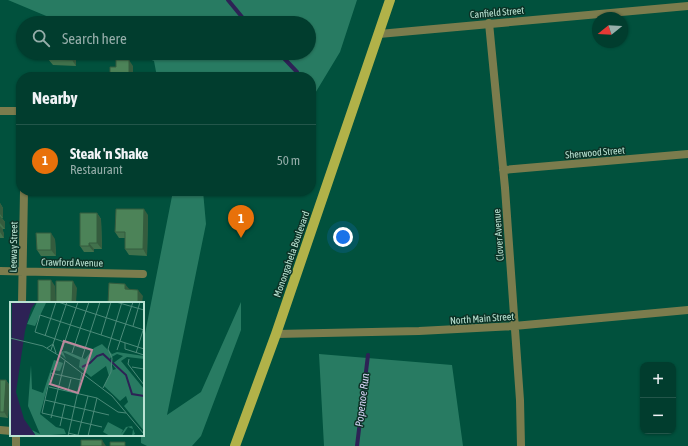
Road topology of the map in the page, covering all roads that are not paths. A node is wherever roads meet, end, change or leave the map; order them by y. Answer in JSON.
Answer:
{"nodes":[{"id":1,"x":390,"y":0,"type":"edge"},
{"id":2,"x":688,"y":6,"type":"edge"},
{"id":3,"x":489,"y":23,"type":"junction"},
{"id":4,"x":379,"y":34,"type":"junction"},
{"id":5,"x":16,"y":110,"type":"edge"},
{"id":6,"x":0,"y":111,"type":"edge"},
{"id":7,"x":688,"y":154,"type":"edge"},
{"id":8,"x":503,"y":170,"type":"junction"},
{"id":9,"x":24,"y":196,"type":"edge"},
{"id":10,"x":0,"y":271,"type":"edge"},
{"id":11,"x":22,"y":271,"type":"junction"},
{"id":12,"x":143,"y":274,"type":"dead end"},
{"id":13,"x":22,"y":302,"type":"edge"},
{"id":14,"x":688,"y":310,"type":"edge"},
{"id":15,"x":514,"y":326,"type":"junction"},
{"id":16,"x":276,"y":334,"type":"junction"},
{"id":17,"x":235,"y":446,"type":"edge"},
{"id":18,"x":521,"y":446,"type":"edge"}],
"edges":[{"from":1,"to":4,"type":"main road","name":"Monongahela Boulevard"},
{"from":2,"to":3,"type":"street","name":"Canfield Street"},
{"from":3,"to":4,"type":"street","name":"Canfield Street"},
{"from":3,"to":8,"type":"street","name":"Clover Avenue"},
{"from":4,"to":16,"type":"main road","name":"Monongahela Boulevard"},
{"from":5,"to":6,"type":"street"},
{"from":7,"to":8,"type":"street","name":"Sherwood Street"},
{"from":8,"to":15,"type":"street","name":"Clover Avenue"},
{"from":9,"to":11,"type":"street","name":"Leeway Street"},
{"from":10,"to":11,"type":"street","name":"Crawford Avenue"},
{"from":11,"to":12,"type":"street","name":"Crawford Avenue"},
{"from":11,"to":13,"type":"street","name":"Leeway Street"},
{"from":14,"to":15,"type":"street","name":"North Main Street"},
{"from":15,"to":16,"type":"street","name":"North Main Street"},
{"from":15,"to":18,"type":"street","name":"Clover Avenue"},
{"from":16,"to":17,"type":"main road","name":"Monongahela Boulevard"}]}
